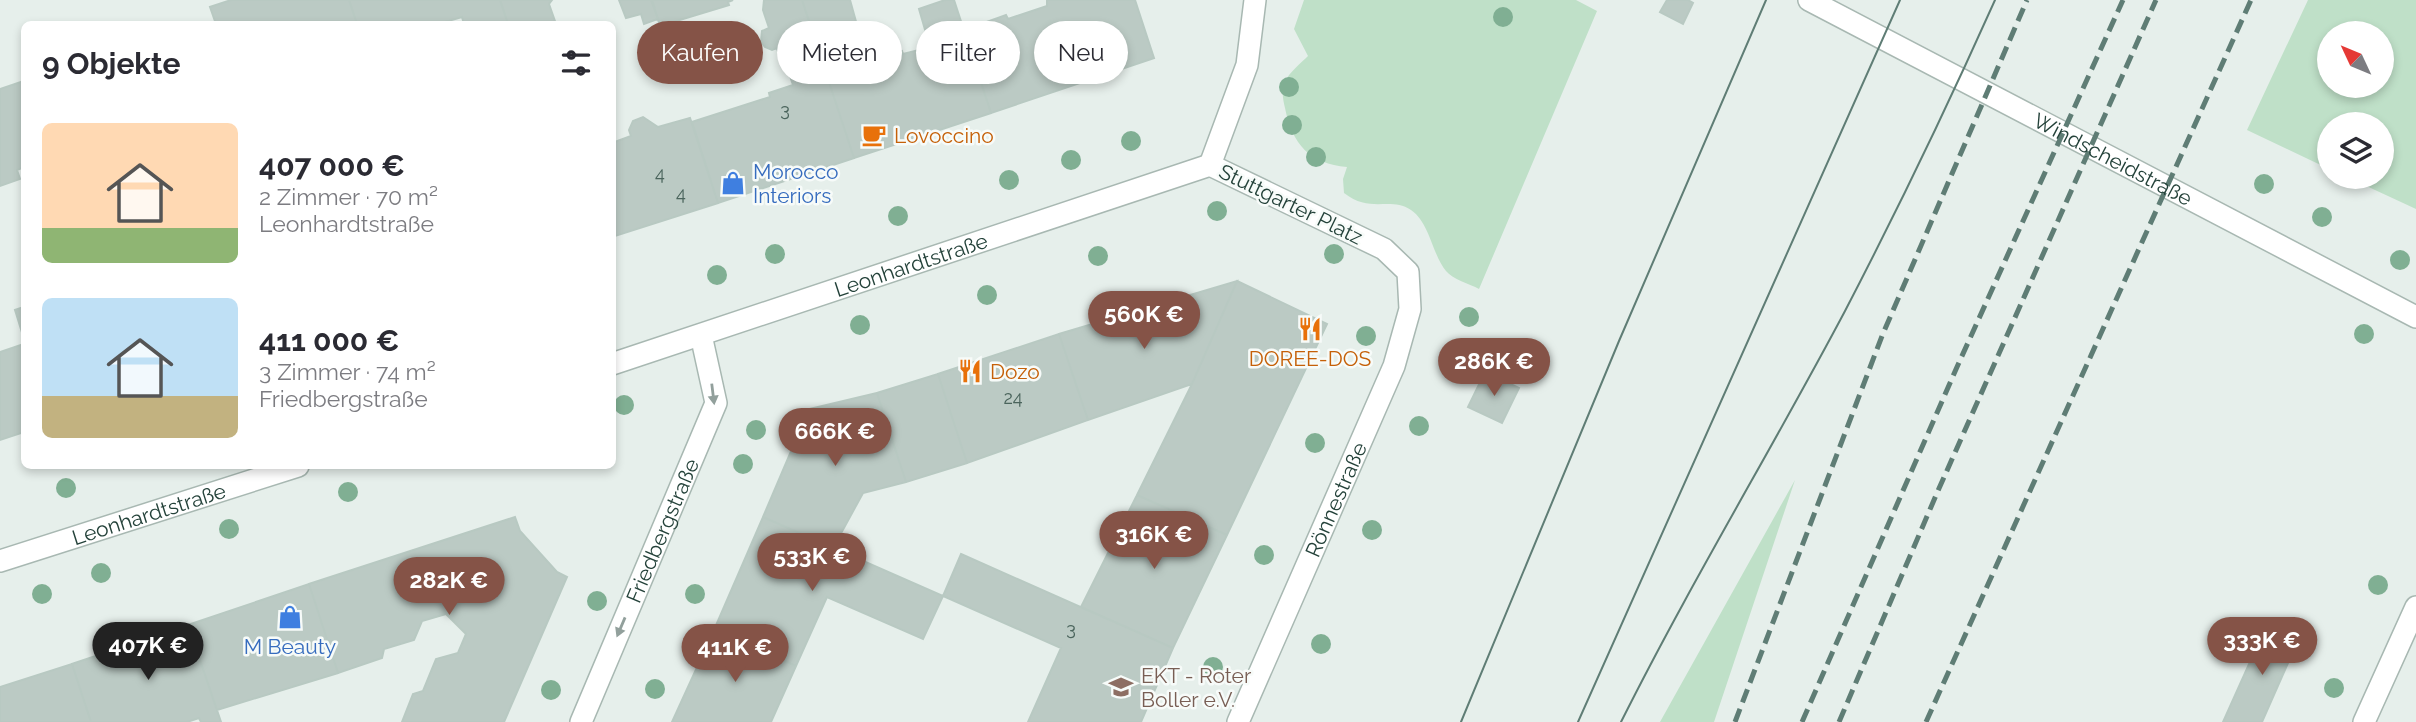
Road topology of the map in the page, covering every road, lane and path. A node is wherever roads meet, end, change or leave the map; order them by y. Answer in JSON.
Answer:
{"nodes":[{"id":1,"x":1255,"y":0,"type":"edge"},
{"id":2,"x":1809,"y":0,"type":"edge"},
{"id":3,"x":1210,"y":165,"type":"junction"},
{"id":4,"x":1408,"y":272,"type":"joint"},
{"id":5,"x":2416,"y":317,"type":"edge"},
{"id":6,"x":701,"y":335,"type":"junction"},
{"id":7,"x":616,"y":363,"type":"edge"},
{"id":8,"x":289,"y":469,"type":"edge"},
{"id":9,"x":0,"y":561,"type":"edge"},
{"id":10,"x":2416,"y":607,"type":"edge"},
{"id":11,"x":581,"y":722,"type":"edge"},
{"id":12,"x":1238,"y":722,"type":"edge"},
{"id":13,"x":2364,"y":722,"type":"edge"}],
"edges":[{"from":1,"to":3,"type":"street","name":"Stuttgarter Platz"},
{"from":2,"to":5,"type":"street","name":"Windscheidstraße"},
{"from":3,"to":4,"type":"street","name":"Stuttgarter Platz"},
{"from":3,"to":6,"type":"street","name":"Leonhardtstraße"},
{"from":4,"to":12,"type":"street","name":"Rönnestraße"},
{"from":6,"to":7,"type":"street","name":"Leonhardtstraße"},
{"from":6,"to":11,"type":"street","name":"Friedbergstraße","one_way":true},
{"from":8,"to":9,"type":"street","name":"Leonhardtstraße"},
{"from":10,"to":13,"type":"street"}]}
